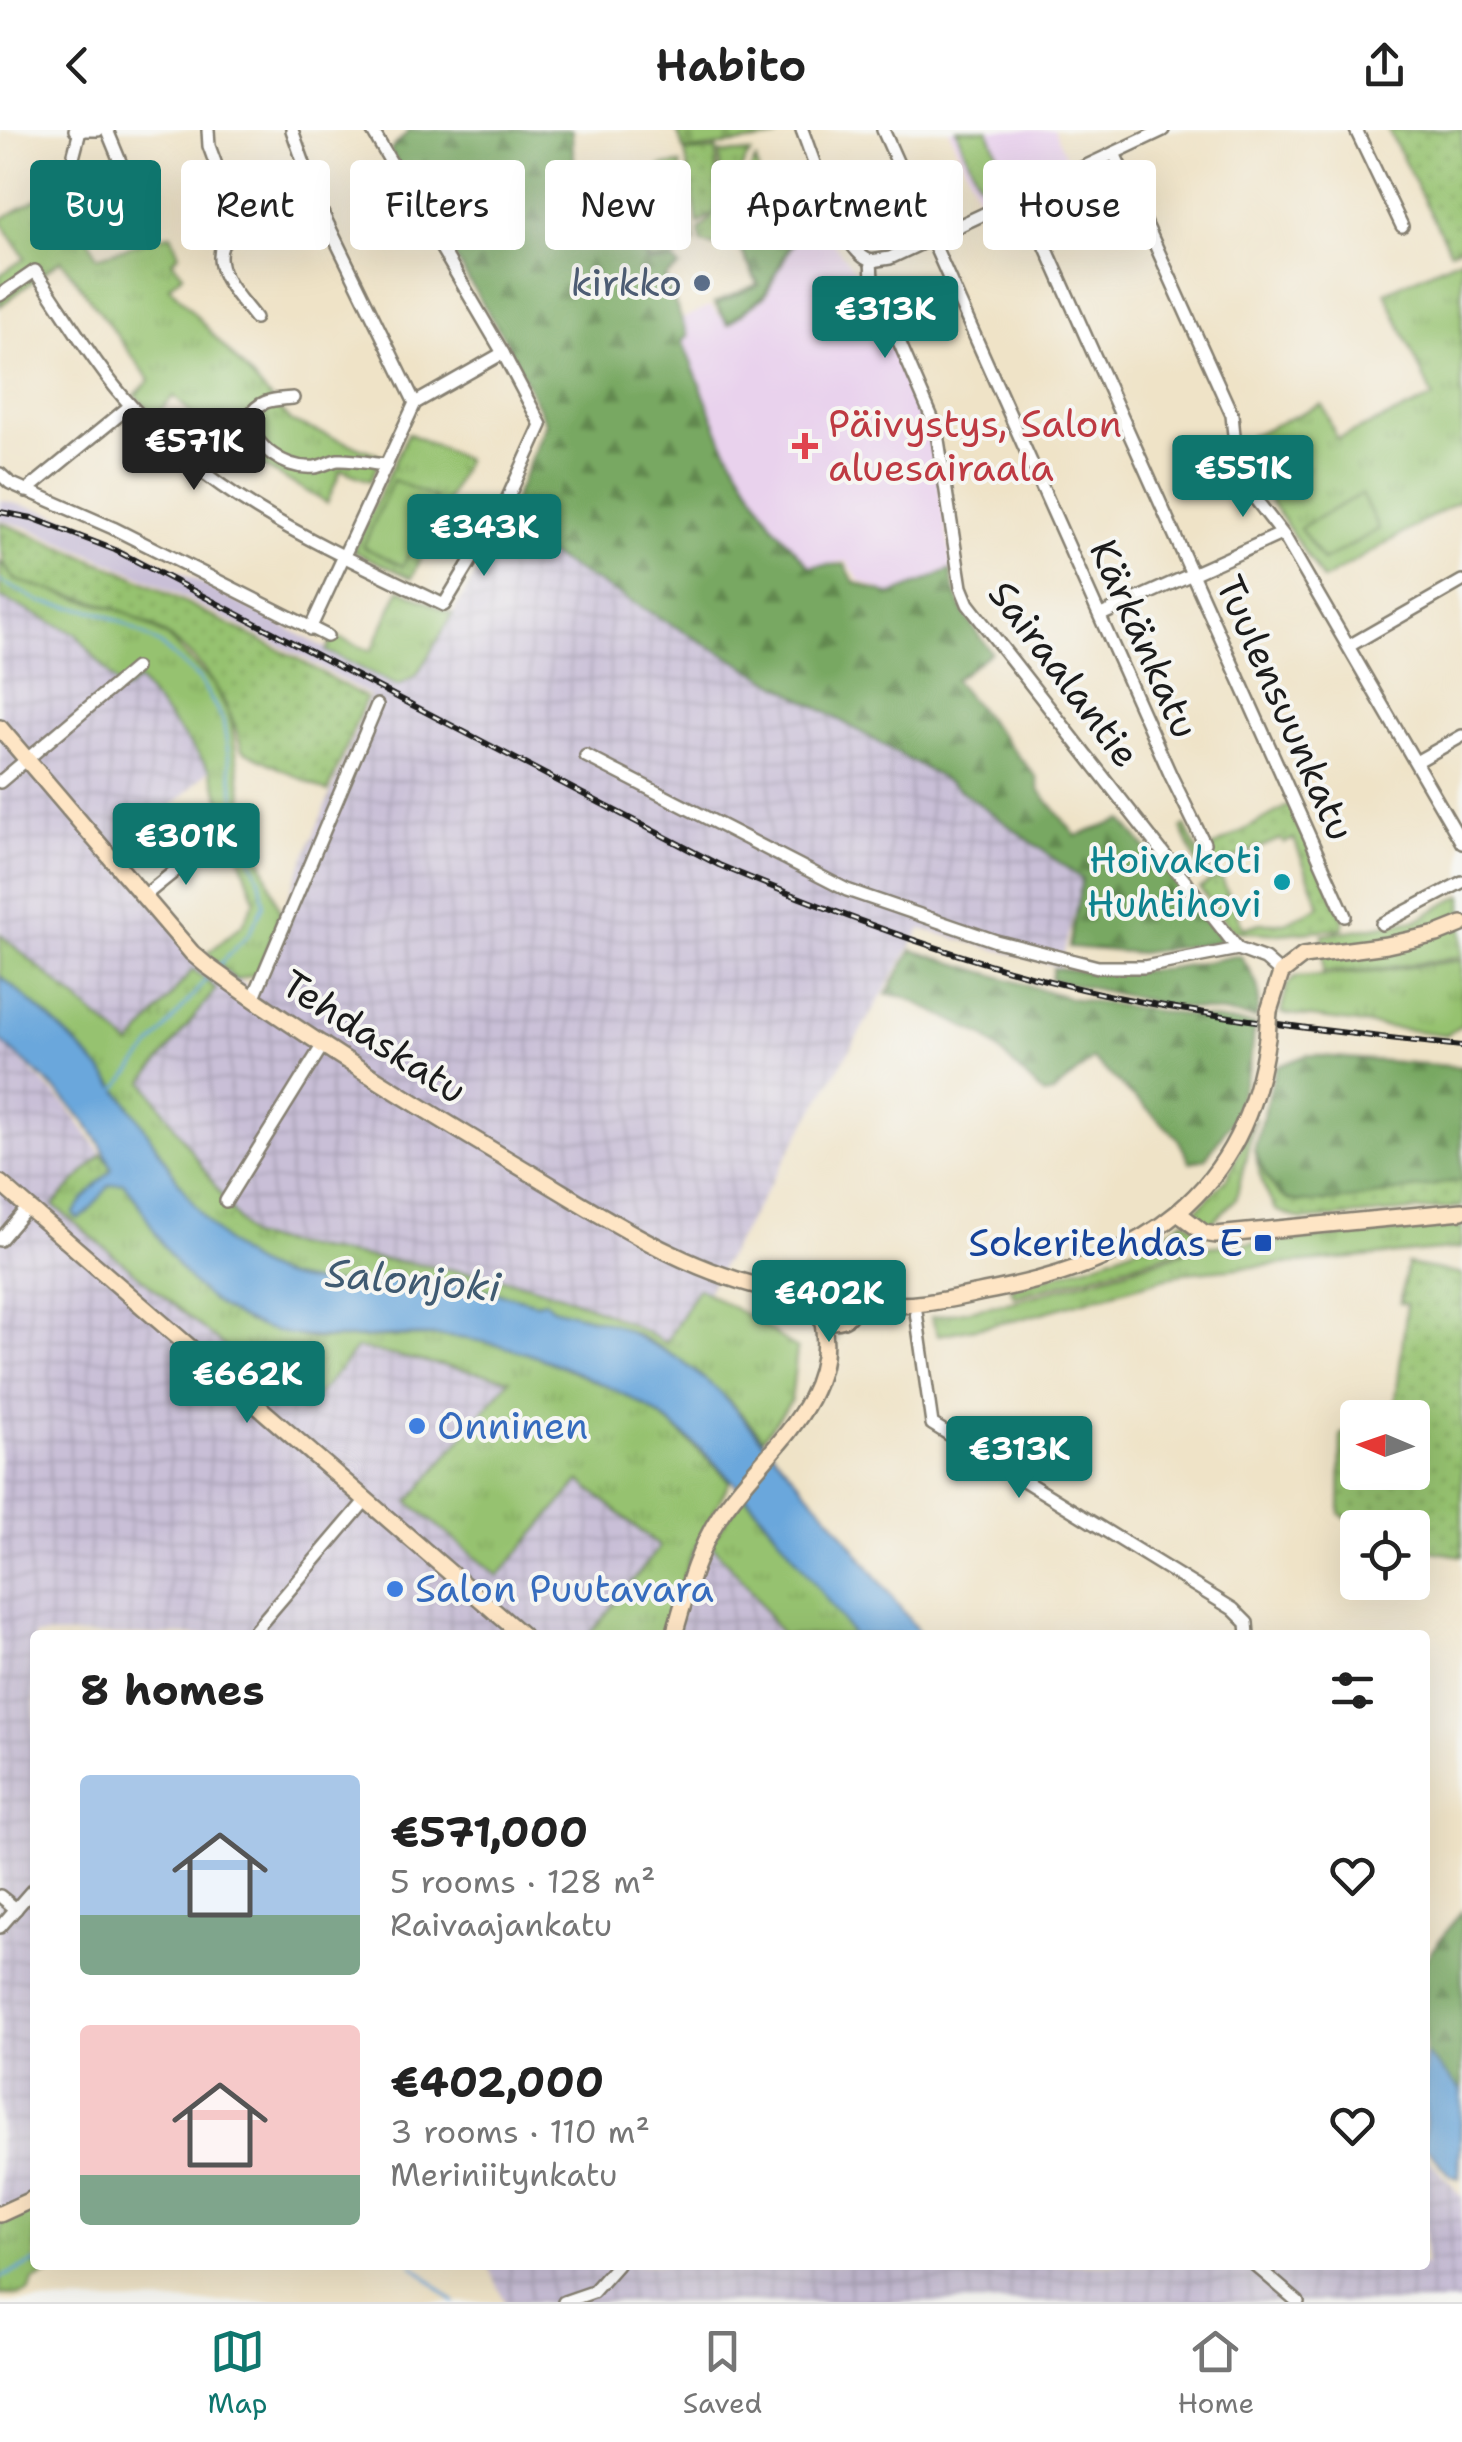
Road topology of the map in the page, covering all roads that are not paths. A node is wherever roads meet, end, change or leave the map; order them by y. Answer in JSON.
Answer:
{"nodes":[{"id":1,"x":98,"y":130,"type":"edge"},
{"id":2,"x":106,"y":130,"type":"edge"},
{"id":3,"x":208,"y":130,"type":"edge"},
{"id":4,"x":292,"y":130,"type":"edge"},
{"id":5,"x":372,"y":130,"type":"edge"},
{"id":6,"x":802,"y":130,"type":"edge"},
{"id":7,"x":883,"y":130,"type":"edge"},
{"id":8,"x":1163,"y":130,"type":"edge"},
{"id":9,"x":1356,"y":130,"type":"edge"},
{"id":10,"x":78,"y":131,"type":"edge"},
{"id":11,"x":1114,"y":153,"type":"junction"},
{"id":12,"x":72,"y":160,"type":"edge"},
{"id":13,"x":117,"y":160,"type":"edge"},
{"id":14,"x":896,"y":160,"type":"edge"},
{"id":15,"x":1099,"y":160,"type":"edge"},
{"id":16,"x":1402,"y":226,"type":"dead end"},
{"id":17,"x":906,"y":250,"type":"edge"},
{"id":18,"x":936,"y":250,"type":"edge"},
{"id":19,"x":1047,"y":250,"type":"edge"},
{"id":20,"x":871,"y":261,"type":"junction"},
{"id":21,"x":0,"y":295,"type":"edge"},
{"id":22,"x":255,"y":318,"type":"dead end"},
{"id":23,"x":503,"y":352,"type":"junction"},
{"id":24,"x":293,"y":398,"type":"dead end"},
{"id":25,"x":415,"y":403,"type":"junction"},
{"id":26,"x":130,"y":406,"type":"junction"},
{"id":27,"x":387,"y":465,"type":"junction"},
{"id":28,"x":0,"y":474,"type":"edge"},
{"id":29,"x":26,"y":491,"type":"junction"},
{"id":30,"x":1281,"y":534,"type":"junction"},
{"id":31,"x":345,"y":556,"type":"junction"},
{"id":32,"x":1192,"y":574,"type":"junction"},
{"id":33,"x":1462,"y":581,"type":"edge"},
{"id":34,"x":1101,"y":616,"type":"junction"},
{"id":35,"x":310,"y":629,"type":"junction"},
{"id":36,"x":327,"y":636,"type":"dead end"},
{"id":37,"x":1349,"y":646,"type":"junction"},
{"id":38,"x":135,"y":668,"type":"dead end"},
{"id":39,"x":378,"y":705,"type":"dead end"},
{"id":40,"x":0,"y":728,"type":"edge"},
{"id":41,"x":1462,"y":736,"type":"edge"},
{"id":42,"x":586,"y":756,"type":"dead end"},
{"id":43,"x":27,"y":759,"type":"junction"},
{"id":44,"x":1416,"y":762,"type":"junction"},
{"id":45,"x":0,"y":782,"type":"edge"},
{"id":46,"x":1204,"y":843,"type":"dead end"},
{"id":47,"x":1462,"y":844,"type":"edge"},
{"id":48,"x":201,"y":850,"type":"dead end"},
{"id":49,"x":1462,"y":882,"type":"edge"},
{"id":50,"x":144,"y":896,"type":"junction"},
{"id":51,"x":1345,"y":916,"type":"dead end"},
{"id":52,"x":1382,"y":924,"type":"dead end"},
{"id":53,"x":1462,"y":924,"type":"edge"},
{"id":54,"x":1238,"y":949,"type":"junction"},
{"id":55,"x":1281,"y":973,"type":"junction"},
{"id":56,"x":254,"y":998,"type":"junction"},
{"id":57,"x":324,"y":1044,"type":"junction"},
{"id":58,"x":0,"y":1183,"type":"edge"},
{"id":59,"x":226,"y":1202,"type":"dead end"},
{"id":60,"x":28,"y":1207,"type":"junction"},
{"id":61,"x":1462,"y":1212,"type":"edge"},
{"id":62,"x":1171,"y":1219,"type":"junction"},
{"id":63,"x":0,"y":1240,"type":"edge"},
{"id":64,"x":823,"y":1292,"type":"junction"},
{"id":65,"x":791,"y":1293,"type":"junction"},
{"id":66,"x":852,"y":1295,"type":"junction"},
{"id":67,"x":877,"y":1304,"type":"junction"},
{"id":68,"x":916,"y":1305,"type":"junction"},
{"id":69,"x":820,"y":1314,"type":"junction"},
{"id":70,"x":847,"y":1317,"type":"junction"},
{"id":71,"x":828,"y":1342,"type":"junction"},
{"id":72,"x":366,"y":1500,"type":"junction"},
{"id":73,"x":255,"y":1630,"type":"edge"},
{"id":74,"x":516,"y":1630,"type":"edge"},
{"id":75,"x":676,"y":1630,"type":"edge"},
{"id":76,"x":1248,"y":1630,"type":"edge"},
{"id":77,"x":30,"y":1893,"type":"edge"},
{"id":78,"x":0,"y":1896,"type":"edge"},
{"id":79,"x":16,"y":1909,"type":"junction"},
{"id":80,"x":0,"y":1927,"type":"edge"},
{"id":81,"x":30,"y":2200,"type":"edge"},
{"id":82,"x":0,"y":2214,"type":"edge"},
{"id":83,"x":613,"y":2270,"type":"edge"},
{"id":84,"x":1261,"y":2270,"type":"edge"},
{"id":85,"x":564,"y":2302,"type":"edge"},
{"id":86,"x":1298,"y":2302,"type":"edge"}],
"edges":[{"from":1,"to":10,"type":"street"},
{"from":2,"to":13,"type":"street"},
{"from":3,"to":22,"type":"street"},
{"from":4,"to":25,"type":"street"},
{"from":5,"to":23,"type":"street"},
{"from":6,"to":20,"type":"street","name":"Sairaalantie"},
{"from":7,"to":14,"type":"street","name":"Kärkänkatu"},
{"from":8,"to":11,"type":"street"},
{"from":9,"to":16,"type":"street"},
{"from":10,"to":12,"type":"street"},
{"from":11,"to":15,"type":"street"},
{"from":11,"to":30,"type":"street"},
{"from":17,"to":20,"type":"street"},
{"from":18,"to":34,"type":"street","name":"Kärkänkatu"},
{"from":19,"to":32,"type":"street","name":"Tuulensuunkatu"},
{"from":20,"to":54,"type":"street","name":"Sairaalantie"},
{"from":21,"to":26,"type":"street"},
{"from":23,"to":25,"type":"street"},
{"from":23,"to":31,"type":"street"},
{"from":24,"to":27,"type":"street"},
{"from":25,"to":27,"type":"street"},
{"from":26,"to":29,"type":"street"},
{"from":26,"to":31,"type":"street"},
{"from":27,"to":31,"type":"street"},
{"from":28,"to":29,"type":"street"},
{"from":29,"to":35,"type":"street"},
{"from":30,"to":32,"type":"street"},
{"from":30,"to":37,"type":"street"},
{"from":31,"to":35,"type":"street"},
{"from":32,"to":34,"type":"street"},
{"from":32,"to":51,"type":"street","name":"Tuulensuunkatu"},
{"from":33,"to":37,"type":"street"},
{"from":34,"to":46,"type":"street","name":"Kärkänkatu"},
{"from":35,"to":36,"type":"street"},
{"from":37,"to":44,"type":"street"},
{"from":38,"to":43,"type":"street"},
{"from":39,"to":56,"type":"street"},
{"from":40,"to":43,"type":"street","name":"Tehdaskatu"},
{"from":41,"to":44,"type":"street"},
{"from":42,"to":54,"type":"street"},
{"from":43,"to":45,"type":"street"},
{"from":43,"to":50,"type":"street","name":"Tehdaskatu"},
{"from":44,"to":47,"type":"street"},
{"from":48,"to":50,"type":"street"},
{"from":49,"to":52,"type":"street"},
{"from":50,"to":56,"type":"street","name":"Tehdaskatu"},
{"from":53,"to":55,"type":"street"},
{"from":54,"to":55,"type":"street"},
{"from":55,"to":62,"type":"street","bridge":true},
{"from":56,"to":57,"type":"street","name":"Tehdaskatu"},
{"from":57,"to":59,"type":"street"},
{"from":57,"to":65,"type":"street","name":"Tehdaskatu"},
{"from":58,"to":60,"type":"street"},
{"from":60,"to":63,"type":"street"},
{"from":60,"to":72,"type":"street"},
{"from":61,"to":62,"type":"street"},
{"from":62,"to":68,"type":"street"},
{"from":64,"to":65,"type":"street","name":"Tehdaskatu"},
{"from":64,"to":66,"type":"street"},
{"from":64,"to":69,"type":"street"},
{"from":65,"to":69,"type":"street","name":"Tehdaskatu"},
{"from":66,"to":67,"type":"street"},
{"from":66,"to":70,"type":"street"},
{"from":67,"to":68,"type":"street"},
{"from":67,"to":70,"type":"street"},
{"from":68,"to":76,"type":"street"},
{"from":69,"to":70,"type":"street"},
{"from":69,"to":71,"type":"street"},
{"from":70,"to":71,"type":"street"},
{"from":71,"to":75,"type":"street"},
{"from":72,"to":73,"type":"street"},
{"from":72,"to":74,"type":"street"},
{"from":77,"to":79,"type":"street"},
{"from":78,"to":79,"type":"street"},
{"from":79,"to":80,"type":"street"},
{"from":81,"to":82,"type":"street"},
{"from":83,"to":85,"type":"street"},
{"from":84,"to":86,"type":"street"}]}
